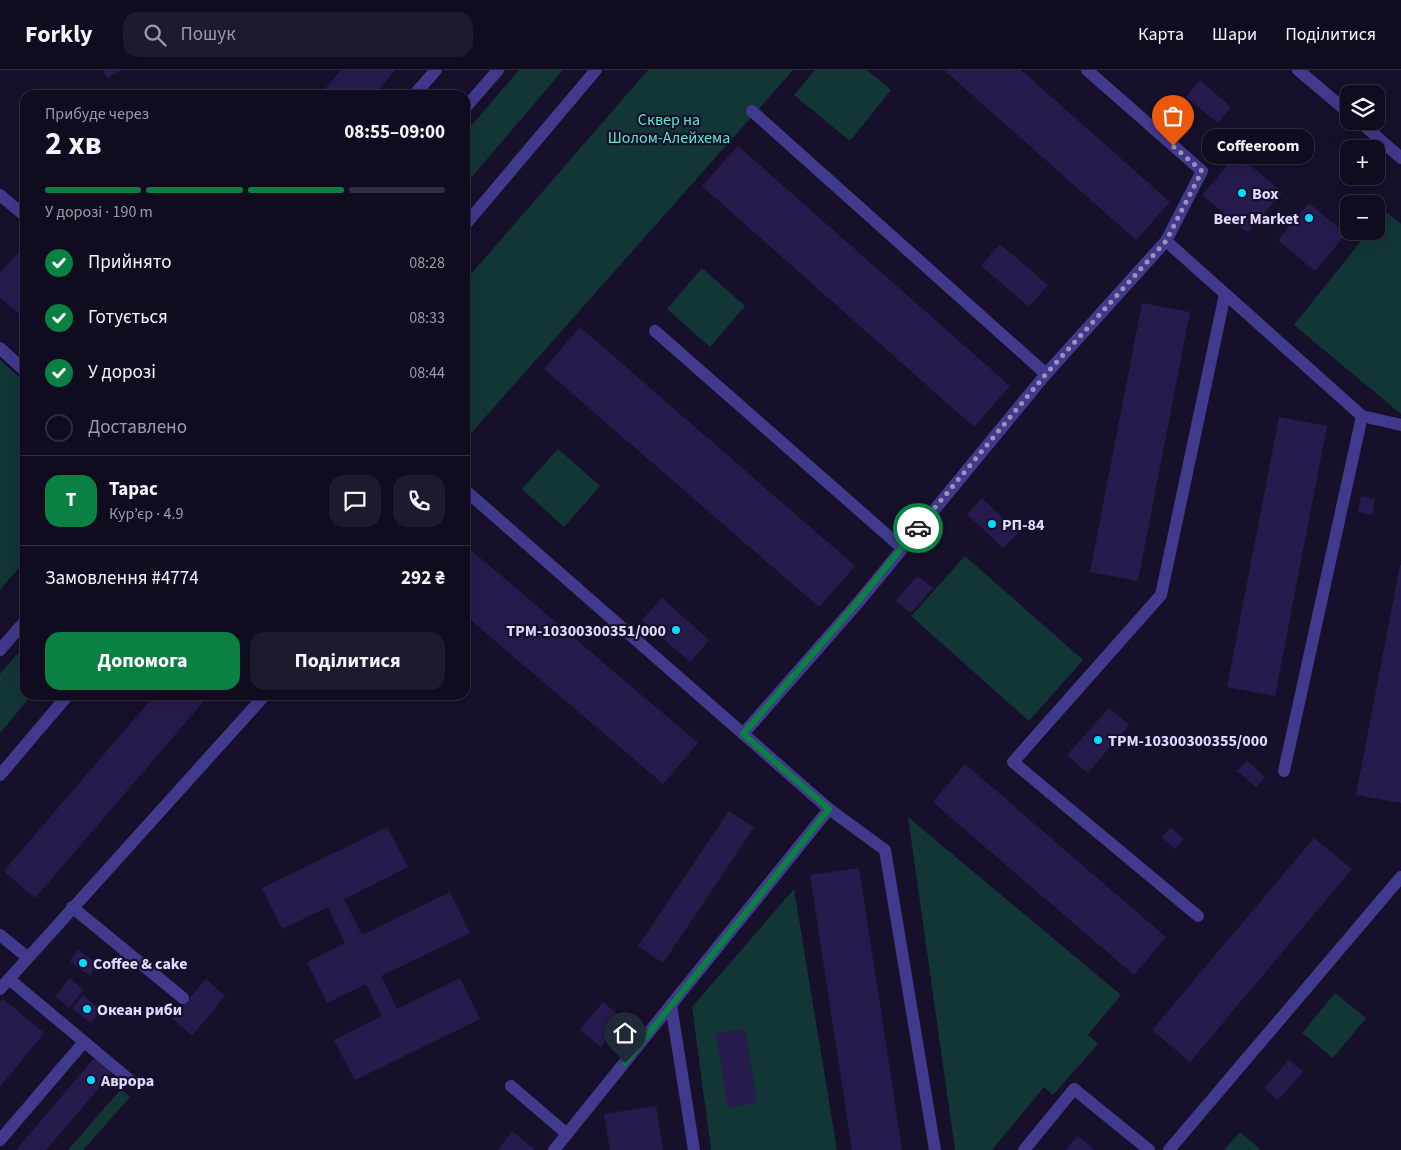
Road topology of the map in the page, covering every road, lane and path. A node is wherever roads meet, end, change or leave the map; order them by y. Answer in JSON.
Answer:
{"nodes":[{"id":1,"x":436,"y":70,"type":"edge"},
{"id":2,"x":498,"y":70,"type":"edge"},
{"id":3,"x":596,"y":70,"type":"edge"},
{"id":4,"x":1087,"y":70,"type":"edge"},
{"id":5,"x":1298,"y":70,"type":"edge"},
{"id":6,"x":418,"y":90,"type":"edge"},
{"id":7,"x":470,"y":102,"type":"edge"},
{"id":8,"x":1340,"y":105,"type":"edge"},
{"id":9,"x":752,"y":111,"type":"dead end"},
{"id":10,"x":1369,"y":130,"type":"edge"},
{"id":11,"x":1401,"y":158,"type":"edge"},
{"id":12,"x":0,"y":195,"type":"edge"},
{"id":13,"x":20,"y":212,"type":"edge"},
{"id":14,"x":470,"y":219,"type":"edge"},
{"id":15,"x":1166,"y":241,"type":"junction"},
{"id":16,"x":1225,"y":294,"type":"junction"},
{"id":17,"x":654,"y":331,"type":"dead end"},
{"id":18,"x":0,"y":348,"type":"edge"},
{"id":19,"x":20,"y":366,"type":"edge"},
{"id":20,"x":1046,"y":374,"type":"junction"},
{"id":21,"x":1362,"y":416,"type":"junction"},
{"id":22,"x":1401,"y":426,"type":"edge"},
{"id":23,"x":470,"y":494,"type":"edge"},
{"id":24,"x":902,"y":548,"type":"junction"},
{"id":25,"x":20,"y":627,"type":"edge"},
{"id":26,"x":0,"y":650,"type":"edge"},
{"id":27,"x":64,"y":700,"type":"edge"},
{"id":28,"x":260,"y":700,"type":"edge"},
{"id":29,"x":743,"y":734,"type":"junction"},
{"id":30,"x":1284,"y":771,"type":"dead end"},
{"id":31,"x":0,"y":775,"type":"edge"},
{"id":32,"x":829,"y":809,"type":"junction"},
{"id":33,"x":1401,"y":877,"type":"edge"},
{"id":34,"x":72,"y":907,"type":"junction"},
{"id":35,"x":1198,"y":916,"type":"dead end"},
{"id":36,"x":0,"y":935,"type":"edge"},
{"id":37,"x":27,"y":957,"type":"junction"},
{"id":38,"x":9,"y":979,"type":"junction"},
{"id":39,"x":0,"y":989,"type":"edge"},
{"id":40,"x":184,"y":998,"type":"dead end"},
{"id":41,"x":671,"y":1005,"type":"junction"},
{"id":42,"x":84,"y":1042,"type":"junction"},
{"id":43,"x":131,"y":1081,"type":"dead end"},
{"id":44,"x":511,"y":1086,"type":"dead end"},
{"id":45,"x":567,"y":1134,"type":"junction"},
{"id":46,"x":0,"y":1140,"type":"edge"},
{"id":47,"x":554,"y":1150,"type":"edge"},
{"id":48,"x":694,"y":1150,"type":"edge"},
{"id":49,"x":935,"y":1150,"type":"edge"},
{"id":50,"x":1024,"y":1150,"type":"edge"},
{"id":51,"x":1149,"y":1150,"type":"edge"},
{"id":52,"x":1169,"y":1150,"type":"edge"}],
"edges":[{"from":1,"to":6,"type":"street"},
{"from":2,"to":7,"type":"street"},
{"from":3,"to":14,"type":"street"},
{"from":4,"to":15,"type":"street"},
{"from":5,"to":8,"type":"street"},
{"from":9,"to":20,"type":"street"},
{"from":10,"to":11,"type":"street"},
{"from":12,"to":13,"type":"street"},
{"from":15,"to":16,"type":"street"},
{"from":15,"to":20,"type":"street"},
{"from":16,"to":21,"type":"street"},
{"from":16,"to":35,"type":"street"},
{"from":17,"to":24,"type":"street"},
{"from":18,"to":19,"type":"street"},
{"from":20,"to":24,"type":"street"},
{"from":21,"to":22,"type":"street"},
{"from":21,"to":30,"type":"street"},
{"from":23,"to":29,"type":"street"},
{"from":24,"to":29,"type":"street"},
{"from":25,"to":26,"type":"street"},
{"from":27,"to":31,"type":"street"},
{"from":28,"to":34,"type":"street"},
{"from":29,"to":32,"type":"street"},
{"from":32,"to":41,"type":"street"},
{"from":32,"to":49,"type":"street"},
{"from":33,"to":52,"type":"street"},
{"from":34,"to":37,"type":"street"},
{"from":34,"to":40,"type":"street"},
{"from":36,"to":37,"type":"street"},
{"from":37,"to":38,"type":"street"},
{"from":38,"to":39,"type":"street"},
{"from":38,"to":42,"type":"street"},
{"from":41,"to":45,"type":"street"},
{"from":41,"to":48,"type":"street"},
{"from":42,"to":43,"type":"street"},
{"from":42,"to":46,"type":"street"},
{"from":44,"to":45,"type":"street"},
{"from":45,"to":47,"type":"street"},
{"from":50,"to":51,"type":"street"}]}
